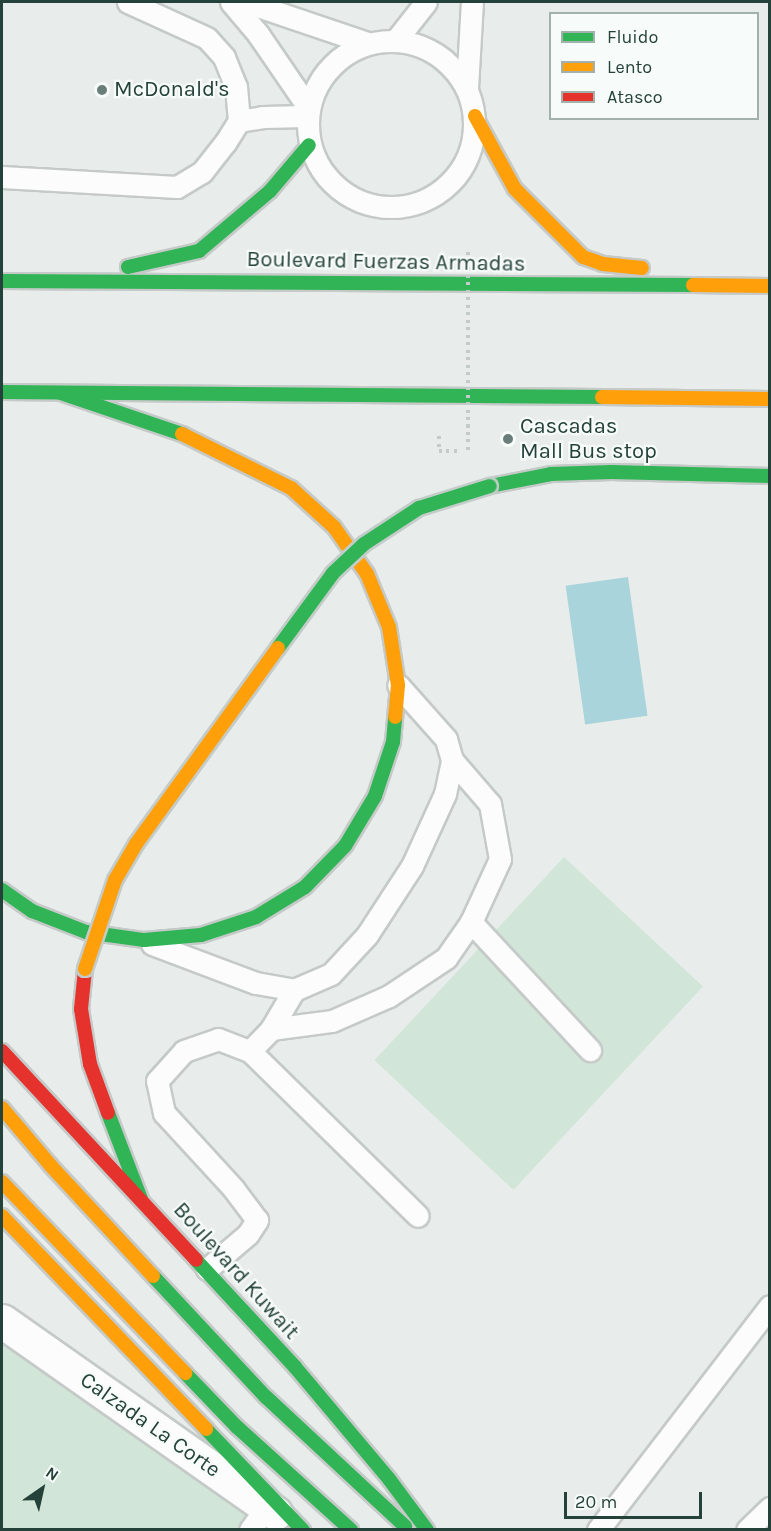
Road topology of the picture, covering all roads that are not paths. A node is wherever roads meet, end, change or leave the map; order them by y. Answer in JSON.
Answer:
{"nodes":[{"id":1,"x":128,"y":2,"type":"edge"},
{"id":2,"x":231,"y":2,"type":"edge"},
{"id":3,"x":246,"y":2,"type":"edge"},
{"id":4,"x":426,"y":2,"type":"edge"},
{"id":5,"x":472,"y":2,"type":"edge"},
{"id":6,"x":396,"y":40,"type":"junction"},
{"id":7,"x":367,"y":43,"type":"junction"},
{"id":8,"x":467,"y":88,"type":"junction"},
{"id":9,"x":308,"y":111,"type":"junction"},
{"id":10,"x":475,"y":116,"type":"junction"},
{"id":11,"x":239,"y":121,"type":"junction"},
{"id":12,"x":309,"y":145,"type":"junction"},
{"id":13,"x":2,"y":177,"type":"edge"},
{"id":14,"x":651,"y":268,"type":"dead end"},
{"id":15,"x":675,"y":271,"type":"dead end"},
{"id":16,"x":770,"y":279,"type":"edge"},
{"id":17,"x":67,"y":280,"type":"junction"},
{"id":18,"x":2,"y":281,"type":"edge"},
{"id":19,"x":770,"y":286,"type":"edge"},
{"id":20,"x":2,"y":392,"type":"edge"},
{"id":21,"x":61,"y":393,"type":"junction"},
{"id":22,"x":770,"y":399,"type":"edge"},
{"id":23,"x":770,"y":476,"type":"edge"},
{"id":24,"x":398,"y":685,"type":"junction"},
{"id":25,"x":452,"y":760,"type":"junction"},
{"id":26,"x":2,"y":890,"type":"edge"},
{"id":27,"x":471,"y":922,"type":"junction"},
{"id":28,"x":144,"y":940,"type":"junction"},
{"id":29,"x":294,"y":990,"type":"junction"},
{"id":30,"x":271,"y":1029,"type":"junction"},
{"id":31,"x":590,"y":1050,"type":"dead end"},
{"id":32,"x":2,"y":1051,"type":"edge"},
{"id":33,"x":250,"y":1051,"type":"junction"},
{"id":34,"x":2,"y":1108,"type":"edge"},
{"id":35,"x":2,"y":1182,"type":"edge"},
{"id":36,"x":141,"y":1199,"type":"junction"},
{"id":37,"x":2,"y":1216,"type":"edge"},
{"id":38,"x":418,"y":1216,"type":"dead end"},
{"id":39,"x":207,"y":1269,"type":"junction"},
{"id":40,"x":770,"y":1306,"type":"edge"},
{"id":41,"x":2,"y":1321,"type":"edge"},
{"id":42,"x":770,"y":1508,"type":"edge"},
{"id":43,"x":258,"y":1518,"type":"edge"},
{"id":44,"x":301,"y":1530,"type":"edge"},
{"id":45,"x":351,"y":1530,"type":"edge"},
{"id":46,"x":409,"y":1530,"type":"edge"},
{"id":47,"x":427,"y":1530,"type":"edge"},
{"id":48,"x":598,"y":1530,"type":"edge"},
{"id":49,"x":747,"y":1530,"type":"edge"}],
"edges":[{"from":1,"to":11,"type":"lane"},
{"from":2,"to":9,"type":"lane"},
{"from":3,"to":7,"type":"lane"},
{"from":4,"to":6,"type":"lane"},
{"from":5,"to":8,"type":"lane"},
{"from":6,"to":7,"type":"lane"},
{"from":6,"to":8,"type":"lane"},
{"from":7,"to":9,"type":"lane"},
{"from":8,"to":10,"type":"lane"},
{"from":9,"to":11,"type":"lane"},
{"from":9,"to":12,"type":"lane"},
{"from":10,"to":12,"type":"lane"},
{"from":10,"to":14,"type":"main road"},
{"from":11,"to":13,"type":"lane"},
{"from":12,"to":17,"type":"main road"},
{"from":15,"to":16,"type":"main road"},
{"from":17,"to":18,"type":"main road","name":"Boulevard Fuerzas Armadas"},
{"from":17,"to":19,"type":"main road","name":"Boulevard Fuerzas Armadas"},
{"from":20,"to":21,"type":"main road"},
{"from":21,"to":22,"type":"main road"},
{"from":21,"to":24,"type":"main road"},
{"from":23,"to":36,"type":"main road","bridge":true},
{"from":24,"to":25,"type":"lane"},
{"from":24,"to":28,"type":"main road"},
{"from":25,"to":27,"type":"lane"},
{"from":25,"to":29,"type":"lane"},
{"from":26,"to":28,"type":"main road"},
{"from":27,"to":30,"type":"lane"},
{"from":27,"to":31,"type":"lane"},
{"from":28,"to":29,"type":"lane"},
{"from":29,"to":30,"type":"lane"},
{"from":30,"to":33,"type":"lane"},
{"from":32,"to":36,"type":"main road","name":"Boulevard Kuwait"},
{"from":33,"to":38,"type":"lane"},
{"from":33,"to":39,"type":"lane"},
{"from":34,"to":46,"type":"main road"},
{"from":35,"to":45,"type":"main road"},
{"from":36,"to":39,"type":"main road","name":"Boulevard Kuwait"},
{"from":37,"to":44,"type":"main road"},
{"from":39,"to":47,"type":"main road","name":"Boulevard Kuwait"},
{"from":40,"to":48,"type":"lane"},
{"from":41,"to":43,"type":"street","name":"Calzada La Corte"},
{"from":42,"to":49,"type":"lane"},
{"from":43,"to":44,"type":"street","name":"Calzada La Corte"}]}
